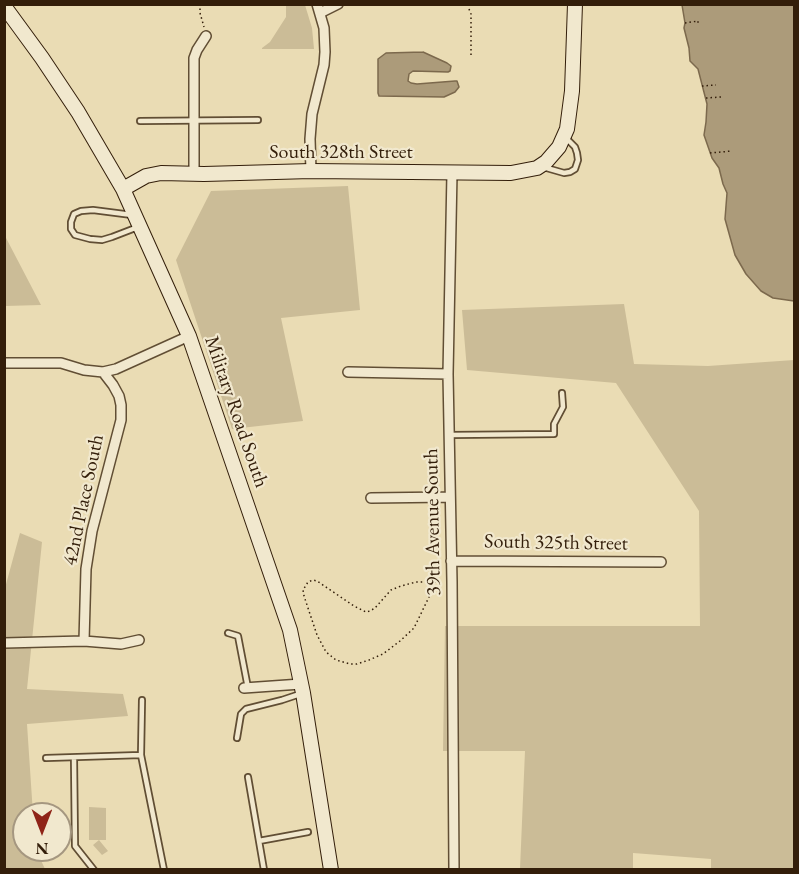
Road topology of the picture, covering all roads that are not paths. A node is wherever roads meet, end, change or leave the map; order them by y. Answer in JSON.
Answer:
{"nodes":[{"id":1,"x":338,"y":4,"type":"edge"},
{"id":2,"x":575,"y":4,"type":"edge"},
{"id":3,"x":4,"y":6,"type":"edge"},
{"id":4,"x":319,"y":9,"type":"edge"},
{"id":5,"x":206,"y":36,"type":"road end"},
{"id":6,"x":140,"y":120,"type":"dead end"},
{"id":7,"x":194,"y":120,"type":"junction"},
{"id":8,"x":258,"y":120,"type":"dead end"},
{"id":9,"x":564,"y":136,"type":"junction"},
{"id":10,"x":540,"y":166,"type":"junction"},
{"id":11,"x":311,"y":171,"type":"junction"},
{"id":12,"x":452,"y":173,"type":"junction"},
{"id":13,"x":194,"y":174,"type":"junction"},
{"id":14,"x":123,"y":189,"type":"junction"},
{"id":15,"x":138,"y":220,"type":"junction"},
{"id":16,"x":189,"y":336,"type":"junction"},
{"id":17,"x":4,"y":363,"type":"edge"},
{"id":18,"x":103,"y":372,"type":"junction"},
{"id":19,"x":348,"y":372,"type":"dead end"},
{"id":20,"x":448,"y":374,"type":"junction"},
{"id":21,"x":562,"y":393,"type":"dead end"},
{"id":22,"x":449,"y":435,"type":"junction"},
{"id":23,"x":450,"y":497,"type":"junction"},
{"id":24,"x":371,"y":498,"type":"dead end"},
{"id":25,"x":451,"y":561,"type":"junction"},
{"id":26,"x":661,"y":562,"type":"dead end"},
{"id":27,"x":228,"y":633,"type":"dead end"},
{"id":28,"x":139,"y":640,"type":"dead end"},
{"id":29,"x":84,"y":641,"type":"junction"},
{"id":30,"x":4,"y":643,"type":"edge"},
{"id":31,"x":246,"y":688,"type":"joint"},
{"id":32,"x":302,"y":689,"type":"junction"},
{"id":33,"x":142,"y":700,"type":"dead end"},
{"id":34,"x":237,"y":738,"type":"dead end"},
{"id":35,"x":141,"y":755,"type":"junction"},
{"id":36,"x":46,"y":758,"type":"dead end"},
{"id":37,"x":74,"y":758,"type":"junction"},
{"id":38,"x":248,"y":777,"type":"dead end"},
{"id":39,"x":308,"y":832,"type":"dead end"},
{"id":40,"x":259,"y":841,"type":"junction"},
{"id":41,"x":94,"y":870,"type":"edge"},
{"id":42,"x":164,"y":870,"type":"edge"},
{"id":43,"x":264,"y":870,"type":"edge"},
{"id":44,"x":331,"y":870,"type":"edge"},
{"id":45,"x":454,"y":870,"type":"edge"}],
"edges":[{"from":1,"to":4,"type":"street"},
{"from":2,"to":9,"type":"main road"},
{"from":3,"to":14,"type":"main road","name":"Military Road South"},
{"from":4,"to":11,"type":"street"},
{"from":5,"to":7,"type":"street"},
{"from":6,"to":7,"type":"lane"},
{"from":7,"to":8,"type":"lane"},
{"from":7,"to":13,"type":"street"},
{"from":9,"to":10,"type":"main road"},
{"from":9,"to":10,"type":"lane"},
{"from":10,"to":12,"type":"main road","name":"South 328th Street"},
{"from":11,"to":12,"type":"main road","name":"South 328th Street"},
{"from":11,"to":13,"type":"main road","name":"South 328th Street"},
{"from":12,"to":20,"type":"street","name":"39th Avenue South"},
{"from":13,"to":14,"type":"main road","name":"South 328th Street"},
{"from":14,"to":15,"type":"main road","name":"Military Road South"},
{"from":15,"to":15,"type":"lane"},
{"from":15,"to":16,"type":"main road","name":"Military Road South"},
{"from":16,"to":18,"type":"street"},
{"from":16,"to":32,"type":"main road","name":"Military Road South"},
{"from":17,"to":18,"type":"street"},
{"from":18,"to":29,"type":"street","name":"42nd Place South"},
{"from":19,"to":20,"type":"street"},
{"from":20,"to":22,"type":"street","name":"39th Avenue South"},
{"from":21,"to":22,"type":"lane"},
{"from":22,"to":23,"type":"street","name":"39th Avenue South"},
{"from":23,"to":24,"type":"street"},
{"from":23,"to":25,"type":"street","name":"39th Avenue South"},
{"from":25,"to":26,"type":"street","name":"South 325th Street"},
{"from":25,"to":45,"type":"street","name":"39th Avenue South"},
{"from":27,"to":31,"type":"lane"},
{"from":28,"to":29,"type":"street"},
{"from":29,"to":30,"type":"street"},
{"from":31,"to":32,"type":"street"},
{"from":32,"to":34,"type":"lane"},
{"from":32,"to":44,"type":"main road","name":"Military Road South"},
{"from":33,"to":35,"type":"lane"},
{"from":35,"to":37,"type":"lane"},
{"from":35,"to":42,"type":"lane"},
{"from":36,"to":37,"type":"lane"},
{"from":37,"to":41,"type":"lane"},
{"from":38,"to":40,"type":"lane"},
{"from":39,"to":40,"type":"lane"},
{"from":40,"to":43,"type":"lane"}]}
